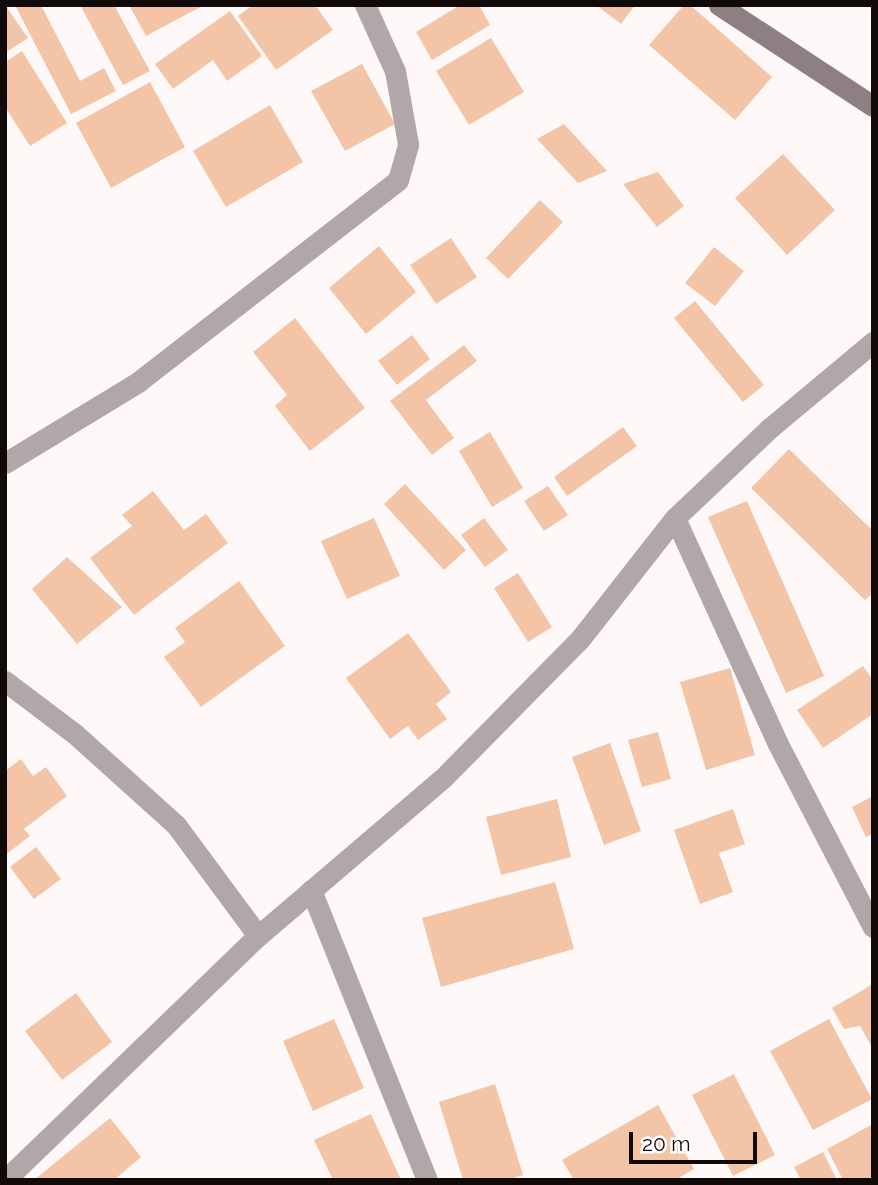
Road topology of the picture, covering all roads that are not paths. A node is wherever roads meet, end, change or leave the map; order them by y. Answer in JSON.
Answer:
{"nodes":[{"id":1,"x":365,"y":5,"type":"edge"},
{"id":2,"x":719,"y":5,"type":"edge"},
{"id":3,"x":873,"y":106,"type":"edge"},
{"id":4,"x":873,"y":342,"type":"edge"},
{"id":5,"x":5,"y":463,"type":"edge"},
{"id":6,"x":674,"y":518,"type":"junction"},
{"id":7,"x":5,"y":681,"type":"edge"},
{"id":8,"x":311,"y":890,"type":"junction"},
{"id":9,"x":873,"y":927,"type":"edge"},
{"id":10,"x":258,"y":936,"type":"junction"},
{"id":11,"x":5,"y":1180,"type":"edge"},
{"id":12,"x":427,"y":1180,"type":"edge"}],
"edges":[{"from":1,"to":5,"type":"street"},
{"from":2,"to":3,"type":"street"},
{"from":4,"to":6,"type":"street"},
{"from":6,"to":8,"type":"street"},
{"from":6,"to":9,"type":"street"},
{"from":7,"to":10,"type":"street"},
{"from":8,"to":10,"type":"street"},
{"from":8,"to":12,"type":"street"},
{"from":10,"to":11,"type":"street"}]}
